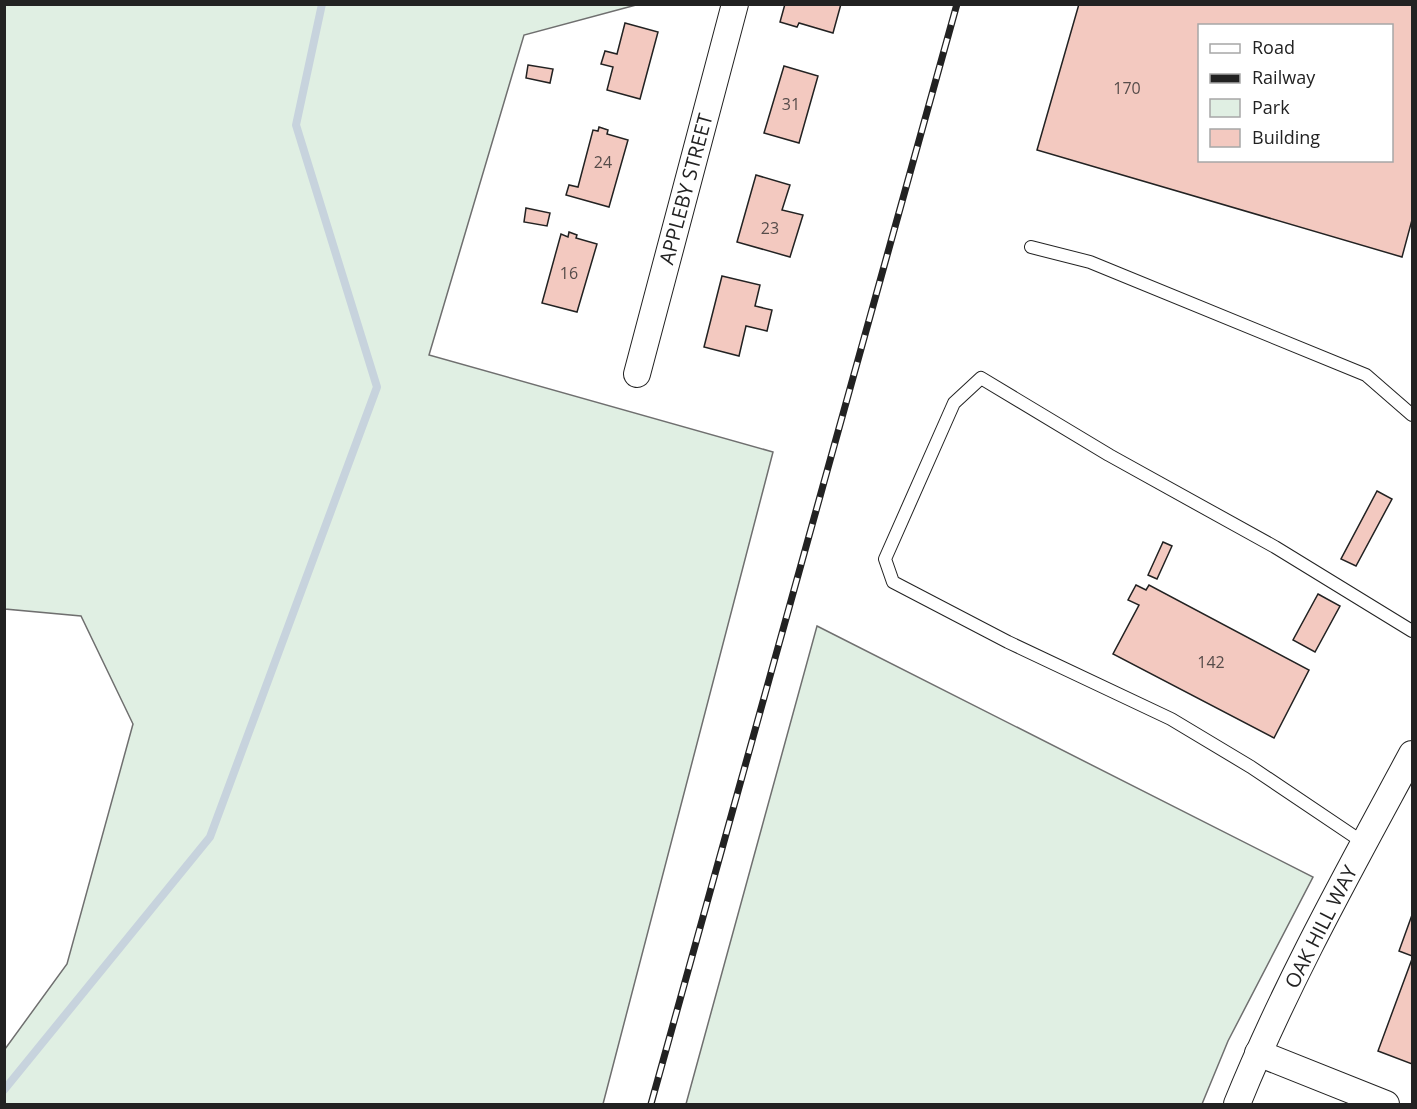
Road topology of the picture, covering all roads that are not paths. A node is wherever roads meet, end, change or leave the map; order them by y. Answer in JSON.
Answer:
{"nodes":[{"id":1,"x":735,"y":4,"type":"edge"},
{"id":2,"x":1031,"y":247,"type":"dead end"},
{"id":3,"x":637,"y":374,"type":"dead end"},
{"id":4,"x":1413,"y":415,"type":"edge"},
{"id":5,"x":1413,"y":631,"type":"edge"},
{"id":6,"x":1413,"y":754,"type":"edge"},
{"id":7,"x":1364,"y":843,"type":"junction"},
{"id":8,"x":1258,"y":1053,"type":"junction"},
{"id":9,"x":1237,"y":1104,"type":"edge"},
{"id":10,"x":1386,"y":1104,"type":"edge"}],
"edges":[{"from":1,"to":3,"type":"street","name":"APPLEBY STREET"},
{"from":2,"to":4,"type":"lane"},
{"from":5,"to":7,"type":"lane"},
{"from":6,"to":7,"type":"street","name":"OAK HILL WAY"},
{"from":7,"to":8,"type":"street","name":"OAK HILL WAY"},
{"from":8,"to":9,"type":"street","name":"OAK HILL WAY"},
{"from":8,"to":10,"type":"street"}]}
